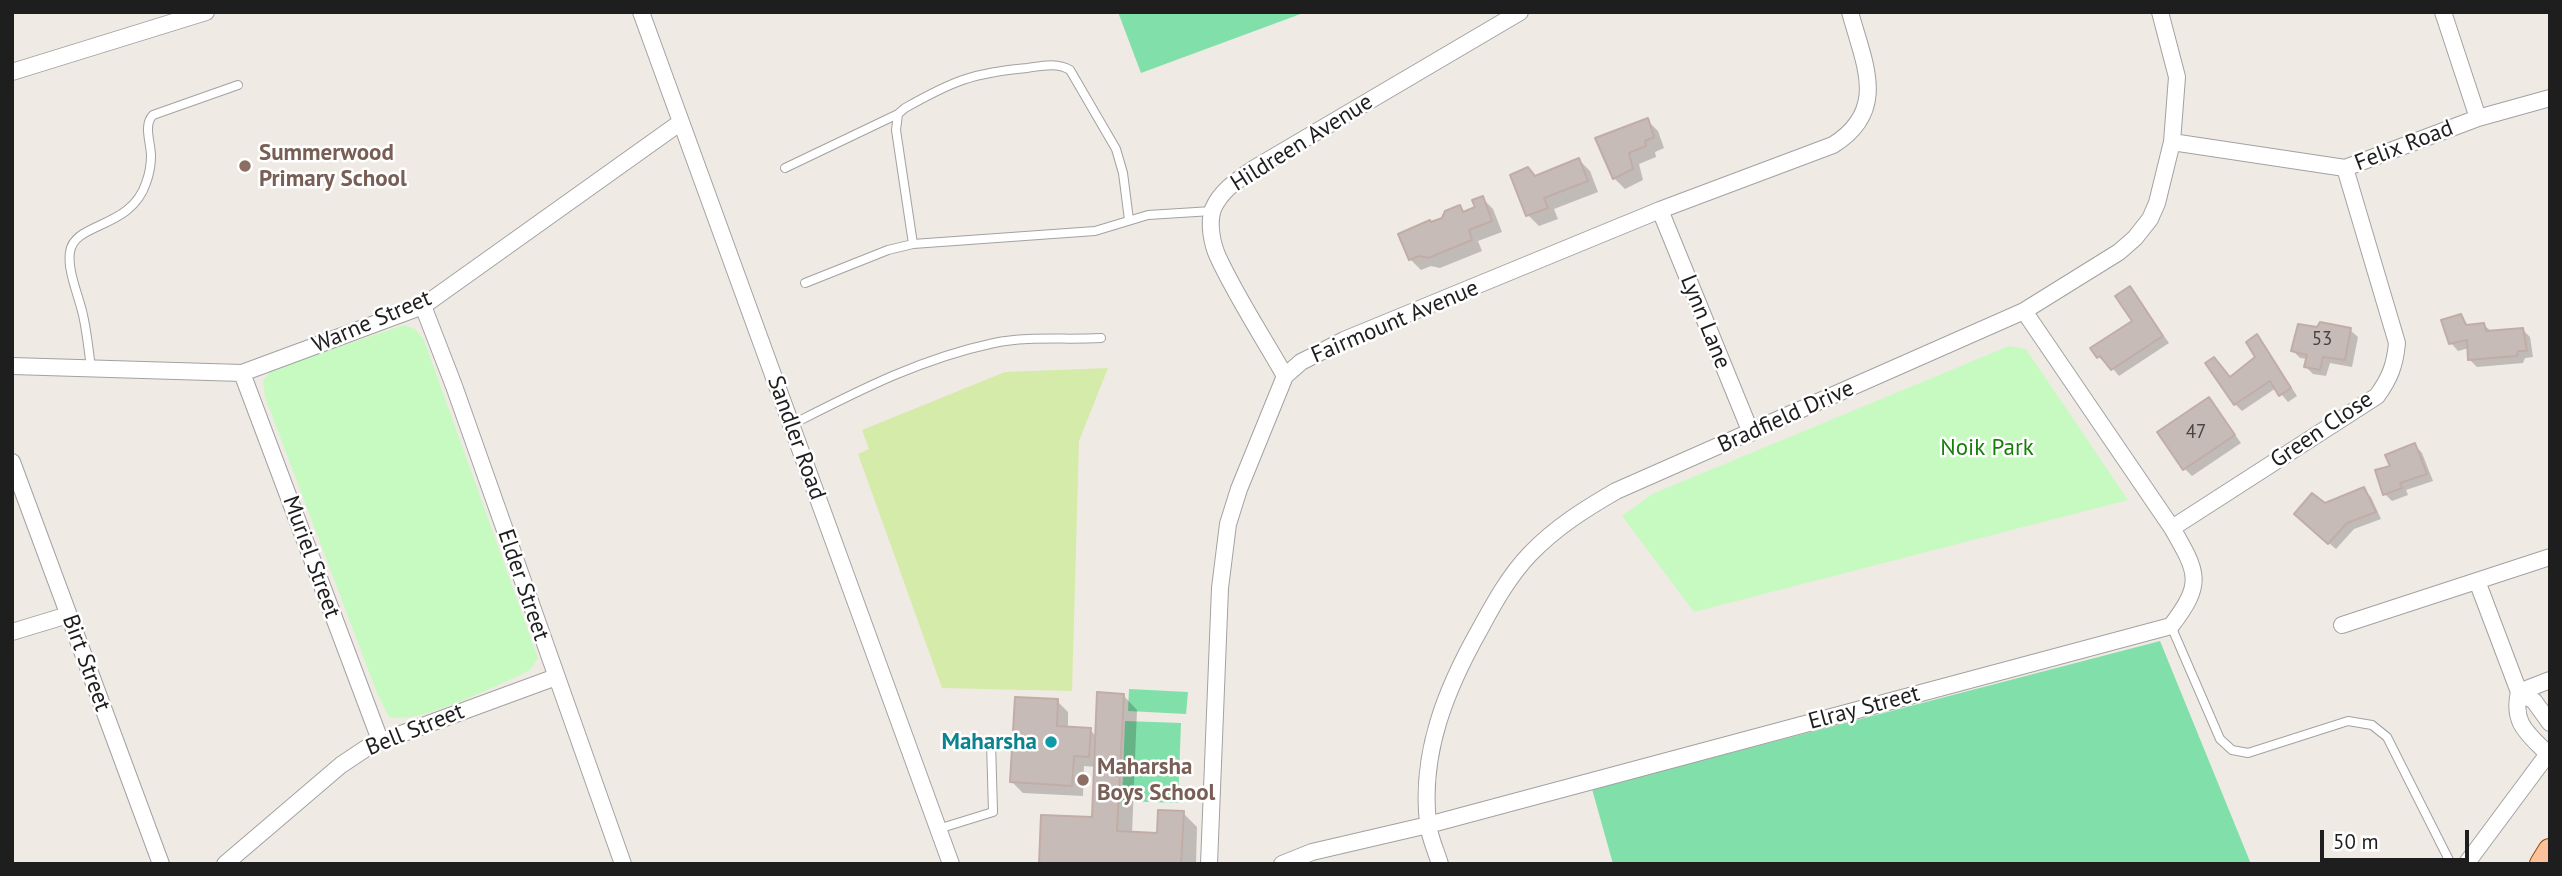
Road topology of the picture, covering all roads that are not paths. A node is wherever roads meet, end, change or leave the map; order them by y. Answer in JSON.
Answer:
{"nodes":[{"id":1,"x":206,"y":12,"type":"edge"},
{"id":2,"x":641,"y":12,"type":"edge"},
{"id":3,"x":1520,"y":12,"type":"edge"},
{"id":4,"x":1850,"y":12,"type":"edge"},
{"id":5,"x":2160,"y":12,"type":"edge"},
{"id":6,"x":2443,"y":12,"type":"edge"},
{"id":7,"x":12,"y":72,"type":"edge"},
{"id":8,"x":238,"y":85,"type":"dead end"},
{"id":9,"x":2550,"y":98,"type":"edge"},
{"id":10,"x":898,"y":114,"type":"junction"},
{"id":11,"x":2478,"y":118,"type":"junction"},
{"id":12,"x":681,"y":122,"type":"junction"},
{"id":13,"x":2172,"y":142,"type":"junction"},
{"id":14,"x":785,"y":168,"type":"dead end"},
{"id":15,"x":2345,"y":168,"type":"junction"},
{"id":16,"x":1212,"y":211,"type":"junction"},
{"id":17,"x":1660,"y":211,"type":"junction"},
{"id":18,"x":1129,"y":220,"type":"junction"},
{"id":19,"x":913,"y":244,"type":"junction"},
{"id":20,"x":805,"y":282,"type":"dead end"},
{"id":21,"x":423,"y":306,"type":"junction"},
{"id":22,"x":2024,"y":312,"type":"junction"},
{"id":23,"x":1101,"y":338,"type":"dead end"},
{"id":24,"x":12,"y":366,"type":"edge"},
{"id":25,"x":92,"y":369,"type":"junction"},
{"id":26,"x":242,"y":373,"type":"junction"},
{"id":27,"x":1285,"y":376,"type":"junction"},
{"id":28,"x":791,"y":425,"type":"junction"},
{"id":29,"x":1751,"y":433,"type":"junction"},
{"id":30,"x":12,"y":462,"type":"edge"},
{"id":31,"x":2172,"y":528,"type":"junction"},
{"id":32,"x":2550,"y":557,"type":"edge"},
{"id":33,"x":2477,"y":581,"type":"junction"},
{"id":34,"x":68,"y":615,"type":"junction"},
{"id":35,"x":2342,"y":625,"type":"dead end"},
{"id":36,"x":2171,"y":626,"type":"junction"},
{"id":37,"x":12,"y":632,"type":"edge"},
{"id":38,"x":556,"y":677,"type":"junction"},
{"id":39,"x":2550,"y":680,"type":"edge"},
{"id":40,"x":2519,"y":692,"type":"junction"},
{"id":41,"x":2550,"y":723,"type":"edge"},
{"id":42,"x":380,"y":740,"type":"junction"},
{"id":43,"x":991,"y":742,"type":"dead end"},
{"id":44,"x":2549,"y":752,"type":"edge"},
{"id":45,"x":1428,"y":825,"type":"junction"},
{"id":46,"x":938,"y":829,"type":"junction"},
{"id":47,"x":2550,"y":851,"type":"edge"},
{"id":48,"x":161,"y":864,"type":"edge"},
{"id":49,"x":225,"y":864,"type":"edge"},
{"id":50,"x":623,"y":864,"type":"edge"},
{"id":51,"x":951,"y":864,"type":"edge"},
{"id":52,"x":1209,"y":864,"type":"edge"},
{"id":53,"x":1282,"y":864,"type":"edge"},
{"id":54,"x":1440,"y":864,"type":"edge"},
{"id":55,"x":2451,"y":864,"type":"edge"},
{"id":56,"x":2466,"y":864,"type":"edge"},
{"id":57,"x":2542,"y":864,"type":"edge"}],
"edges":[{"from":1,"to":7,"type":"street"},
{"from":2,"to":12,"type":"street","name":"Sandler Road"},
{"from":3,"to":16,"type":"street","name":"Hildreen Avenue"},
{"from":4,"to":17,"type":"street","name":"Fairmount Avenue"},
{"from":5,"to":13,"type":"street","name":"Bradfield Drive"},
{"from":6,"to":11,"type":"street"},
{"from":8,"to":25,"type":"lane"},
{"from":9,"to":11,"type":"street","name":"Felix Road"},
{"from":10,"to":14,"type":"lane"},
{"from":10,"to":18,"type":"lane"},
{"from":10,"to":19,"type":"lane"},
{"from":11,"to":15,"type":"street","name":"Felix Road"},
{"from":12,"to":21,"type":"street","name":"Warne Street"},
{"from":12,"to":28,"type":"street","name":"Sandler Road"},
{"from":13,"to":15,"type":"street","name":"Felix Road"},
{"from":13,"to":22,"type":"street","name":"Bradfield Drive"},
{"from":15,"to":31,"type":"street","name":"Green Close"},
{"from":16,"to":18,"type":"lane"},
{"from":16,"to":27,"type":"street","name":"Hildreen Avenue"},
{"from":17,"to":27,"type":"street","name":"Fairmount Avenue"},
{"from":17,"to":29,"type":"street","name":"Lynn Lane"},
{"from":18,"to":19,"type":"lane"},
{"from":19,"to":20,"type":"lane"},
{"from":21,"to":26,"type":"street","name":"Warne Street"},
{"from":21,"to":38,"type":"street","name":"Elder Street"},
{"from":22,"to":29,"type":"street","name":"Bradfield Drive"},
{"from":22,"to":31,"type":"street"},
{"from":23,"to":28,"type":"lane"},
{"from":24,"to":25,"type":"street","name":"Warne Street"},
{"from":25,"to":26,"type":"street","name":"Warne Street"},
{"from":26,"to":42,"type":"street","name":"Muriel Street"},
{"from":27,"to":52,"type":"street","name":"Fairmount Avenue"},
{"from":28,"to":46,"type":"street","name":"Sandler Road"},
{"from":29,"to":45,"type":"street","name":"Bradfield Drive"},
{"from":30,"to":34,"type":"street","name":"Birt Street"},
{"from":31,"to":36,"type":"street"},
{"from":32,"to":33,"type":"street"},
{"from":33,"to":35,"type":"street"},
{"from":33,"to":40,"type":"street"},
{"from":34,"to":37,"type":"street"},
{"from":34,"to":48,"type":"street","name":"Birt Street"},
{"from":36,"to":45,"type":"street","name":"Elray Street"},
{"from":36,"to":55,"type":"lane"},
{"from":38,"to":42,"type":"street","name":"Bell Street"},
{"from":38,"to":50,"type":"street","name":"Elder Street"},
{"from":39,"to":40,"type":"street"},
{"from":40,"to":41,"type":"street"},
{"from":40,"to":44,"type":"street"},
{"from":42,"to":49,"type":"street","name":"Bell Street"},
{"from":43,"to":46,"type":"lane"},
{"from":44,"to":56,"type":"street"},
{"from":45,"to":53,"type":"street","name":"Elray Street"},
{"from":45,"to":54,"type":"street","name":"Bradfield Drive"},
{"from":46,"to":51,"type":"street","name":"Sandler Road"},
{"from":47,"to":57,"type":"main road"}]}
